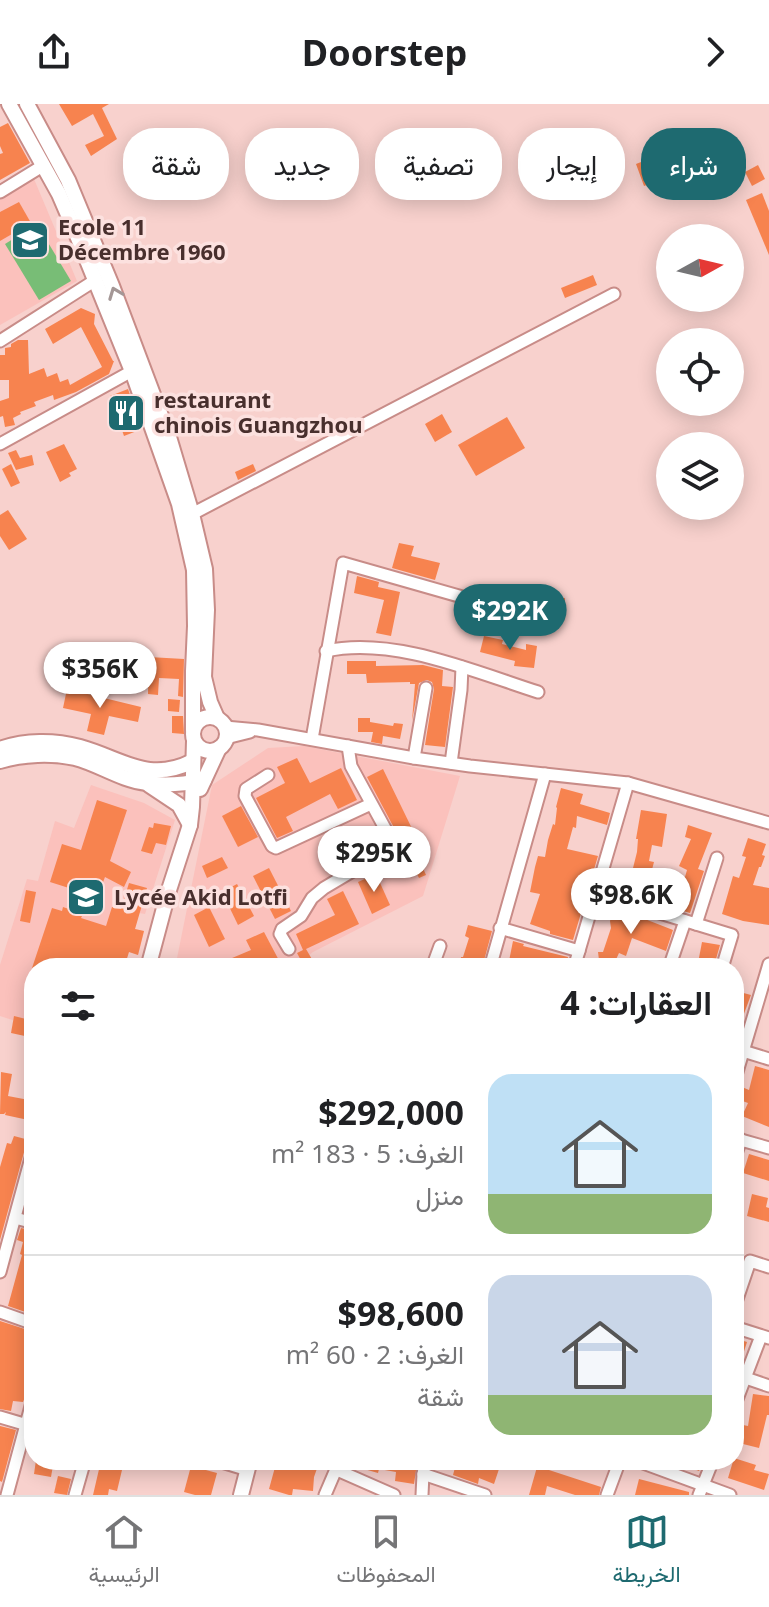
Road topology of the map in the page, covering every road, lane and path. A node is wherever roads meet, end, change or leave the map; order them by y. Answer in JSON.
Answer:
{"nodes":[{"id":1,"x":31,"y":107,"type":"edge"},
{"id":2,"x":7,"y":110,"type":"edge"},
{"id":3,"x":44,"y":165,"type":"junction"},
{"id":4,"x":0,"y":192,"type":"edge"},
{"id":5,"x":94,"y":281,"type":"junction"},
{"id":6,"x":614,"y":294,"type":"dead end"},
{"id":7,"x":0,"y":341,"type":"edge"},
{"id":8,"x":132,"y":371,"type":"junction"},
{"id":9,"x":0,"y":444,"type":"edge"},
{"id":10,"x":192,"y":514,"type":"junction"},
{"id":11,"x":529,"y":616,"type":"dead end"},
{"id":12,"x":326,"y":651,"type":"junction"},
{"id":13,"x":462,"y":667,"type":"junction"},
{"id":14,"x":426,"y":688,"type":"dead end"},
{"id":15,"x":538,"y":692,"type":"dead end"},
{"id":16,"x":222,"y":733,"type":"junction"},
{"id":17,"x":194,"y":736,"type":"junction"},
{"id":18,"x":312,"y":739,"type":"junction"},
{"id":19,"x":348,"y":746,"type":"junction"},
{"id":20,"x":0,"y":749,"type":"edge"},
{"id":21,"x":414,"y":758,"type":"junction"},
{"id":22,"x":0,"y":761,"type":"edge"},
{"id":23,"x":193,"y":761,"type":"junction"},
{"id":24,"x":451,"y":763,"type":"junction"},
{"id":25,"x":545,"y":774,"type":"junction"},
{"id":26,"x":268,"y":775,"type":"dead end"},
{"id":27,"x":198,"y":781,"type":"junction"},
{"id":28,"x":145,"y":783,"type":"junction"},
{"id":29,"x":628,"y":783,"type":"junction"},
{"id":30,"x":371,"y":804,"type":"junction"},
{"id":31,"x":769,"y":823,"type":"edge"},
{"id":32,"x":190,"y":825,"type":"junction"},
{"id":33,"x":717,"y":858,"type":"dead end"},
{"id":34,"x":650,"y":910,"type":"dead end"},
{"id":35,"x":691,"y":922,"type":"junction"},
{"id":36,"x":500,"y":928,"type":"junction"},
{"id":37,"x":440,"y":946,"type":"dead end"},
{"id":38,"x":289,"y":949,"type":"dead end"},
{"id":39,"x":579,"y":951,"type":"junction"},
{"id":40,"x":151,"y":958,"type":"edge"},
{"id":41,"x":436,"y":958,"type":"edge"},
{"id":42,"x":492,"y":958,"type":"edge"},
{"id":43,"x":577,"y":958,"type":"edge"},
{"id":44,"x":674,"y":958,"type":"edge"},
{"id":45,"x":725,"y":958,"type":"edge"},
{"id":46,"x":769,"y":964,"type":"edge"},
{"id":47,"x":766,"y":979,"type":"edge"},
{"id":48,"x":744,"y":1048,"type":"edge"},
{"id":49,"x":744,"y":1051,"type":"edge"},
{"id":50,"x":769,"y":1059,"type":"edge"},
{"id":51,"x":744,"y":1139,"type":"edge"},
{"id":52,"x":769,"y":1148,"type":"edge"},
{"id":53,"x":24,"y":1184,"type":"edge"},
{"id":54,"x":15,"y":1218,"type":"junction"},
{"id":55,"x":24,"y":1220,"type":"edge"},
{"id":56,"x":769,"y":1267,"type":"edge"},
{"id":57,"x":0,"y":1272,"type":"edge"},
{"id":58,"x":744,"y":1275,"type":"edge"},
{"id":59,"x":0,"y":1312,"type":"edge"},
{"id":60,"x":24,"y":1320,"type":"edge"},
{"id":61,"x":744,"y":1330,"type":"edge"},
{"id":62,"x":765,"y":1337,"type":"edge"},
{"id":63,"x":744,"y":1370,"type":"edge"},
{"id":64,"x":744,"y":1377,"type":"edge"},
{"id":65,"x":769,"y":1386,"type":"edge"},
{"id":66,"x":0,"y":1417,"type":"edge"},
{"id":67,"x":24,"y":1424,"type":"edge"},
{"id":68,"x":24,"y":1444,"type":"edge"},
{"id":69,"x":82,"y":1470,"type":"edge"},
{"id":70,"x":248,"y":1470,"type":"edge"},
{"id":71,"x":336,"y":1470,"type":"edge"},
{"id":72,"x":347,"y":1470,"type":"edge"},
{"id":73,"x":424,"y":1470,"type":"edge"},
{"id":74,"x":616,"y":1470,"type":"edge"},
{"id":75,"x":657,"y":1470,"type":"edge"},
{"id":76,"x":709,"y":1470,"type":"edge"},
{"id":77,"x":423,"y":1474,"type":"junction"},
{"id":78,"x":702,"y":1490,"type":"edge"},
{"id":79,"x":7,"y":1495,"type":"edge"},
{"id":80,"x":75,"y":1495,"type":"edge"},
{"id":81,"x":241,"y":1495,"type":"edge"},
{"id":82,"x":325,"y":1495,"type":"edge"},
{"id":83,"x":394,"y":1495,"type":"edge"},
{"id":84,"x":422,"y":1495,"type":"edge"},
{"id":85,"x":485,"y":1495,"type":"edge"},
{"id":86,"x":607,"y":1495,"type":"edge"},
{"id":87,"x":730,"y":1495,"type":"edge"}],
"edges":[{"from":10,"to":1,"type":"main road","one_way":true},
{"from":2,"to":3,"type":"main road"},
{"from":3,"to":4,"type":"street"},
{"from":3,"to":5,"type":"main road"},
{"from":5,"to":7,"type":"street"},
{"from":5,"to":8,"type":"main road"},
{"from":6,"to":10,"type":"street"},
{"from":8,"to":9,"type":"street"},
{"from":8,"to":17,"type":"main road"},
{"from":10,"to":16,"type":"main road"},
{"from":11,"to":12,"type":"street"},
{"from":12,"to":13,"type":"street"},
{"from":12,"to":18,"type":"street"},
{"from":13,"to":15,"type":"street"},
{"from":13,"to":24,"type":"street"},
{"from":14,"to":21,"type":"street"},
{"from":16,"to":17,"type":"main road"},
{"from":16,"to":17,"type":"main road"},
{"from":16,"to":18,"type":"street"},
{"from":16,"to":27,"type":"main road"},
{"from":17,"to":23,"type":"main road"},
{"from":18,"to":19,"type":"street"},
{"from":19,"to":21,"type":"street"},
{"from":19,"to":30,"type":"street"},
{"from":20,"to":23,"type":"main road"},
{"from":21,"to":24,"type":"street"},
{"from":22,"to":28,"type":"main road"},
{"from":23,"to":27,"type":"main road"},
{"from":24,"to":25,"type":"street"},
{"from":25,"to":29,"type":"street"},
{"from":25,"to":36,"type":"street"},
{"from":26,"to":30,"type":"street"},
{"from":27,"to":28,"type":"main road"},
{"from":27,"to":32,"type":"main road"},
{"from":28,"to":32,"type":"main road"},
{"from":29,"to":31,"type":"street"},
{"from":29,"to":39,"type":"street"},
{"from":30,"to":38,"type":"street"},
{"from":32,"to":40,"type":"main road"},
{"from":33,"to":35,"type":"street"},
{"from":34,"to":35,"type":"street"},
{"from":35,"to":44,"type":"street"},
{"from":35,"to":45,"type":"street"},
{"from":36,"to":39,"type":"street"},
{"from":36,"to":42,"type":"street"},
{"from":37,"to":41,"type":"street"},
{"from":39,"to":43,"type":"street"},
{"from":46,"to":47,"type":"street"},
{"from":47,"to":48,"type":"street"},
{"from":49,"to":50,"type":"street"},
{"from":51,"to":52,"type":"street"},
{"from":53,"to":54,"type":"street"},
{"from":54,"to":55,"type":"street"},
{"from":54,"to":57,"type":"street"},
{"from":56,"to":58,"type":"street"},
{"from":59,"to":60,"type":"street"},
{"from":61,"to":62,"type":"street"},
{"from":62,"to":63,"type":"street"},
{"from":64,"to":65,"type":"street"},
{"from":66,"to":67,"type":"street"},
{"from":68,"to":79,"type":"street"},
{"from":69,"to":80,"type":"street"},
{"from":70,"to":81,"type":"main road"},
{"from":71,"to":82,"type":"street"},
{"from":72,"to":83,"type":"street"},
{"from":73,"to":77,"type":"street"},
{"from":74,"to":86,"type":"street"},
{"from":75,"to":78,"type":"street"},
{"from":76,"to":78,"type":"street"},
{"from":77,"to":84,"type":"street"},
{"from":77,"to":85,"type":"street"},
{"from":78,"to":87,"type":"street"}]}
